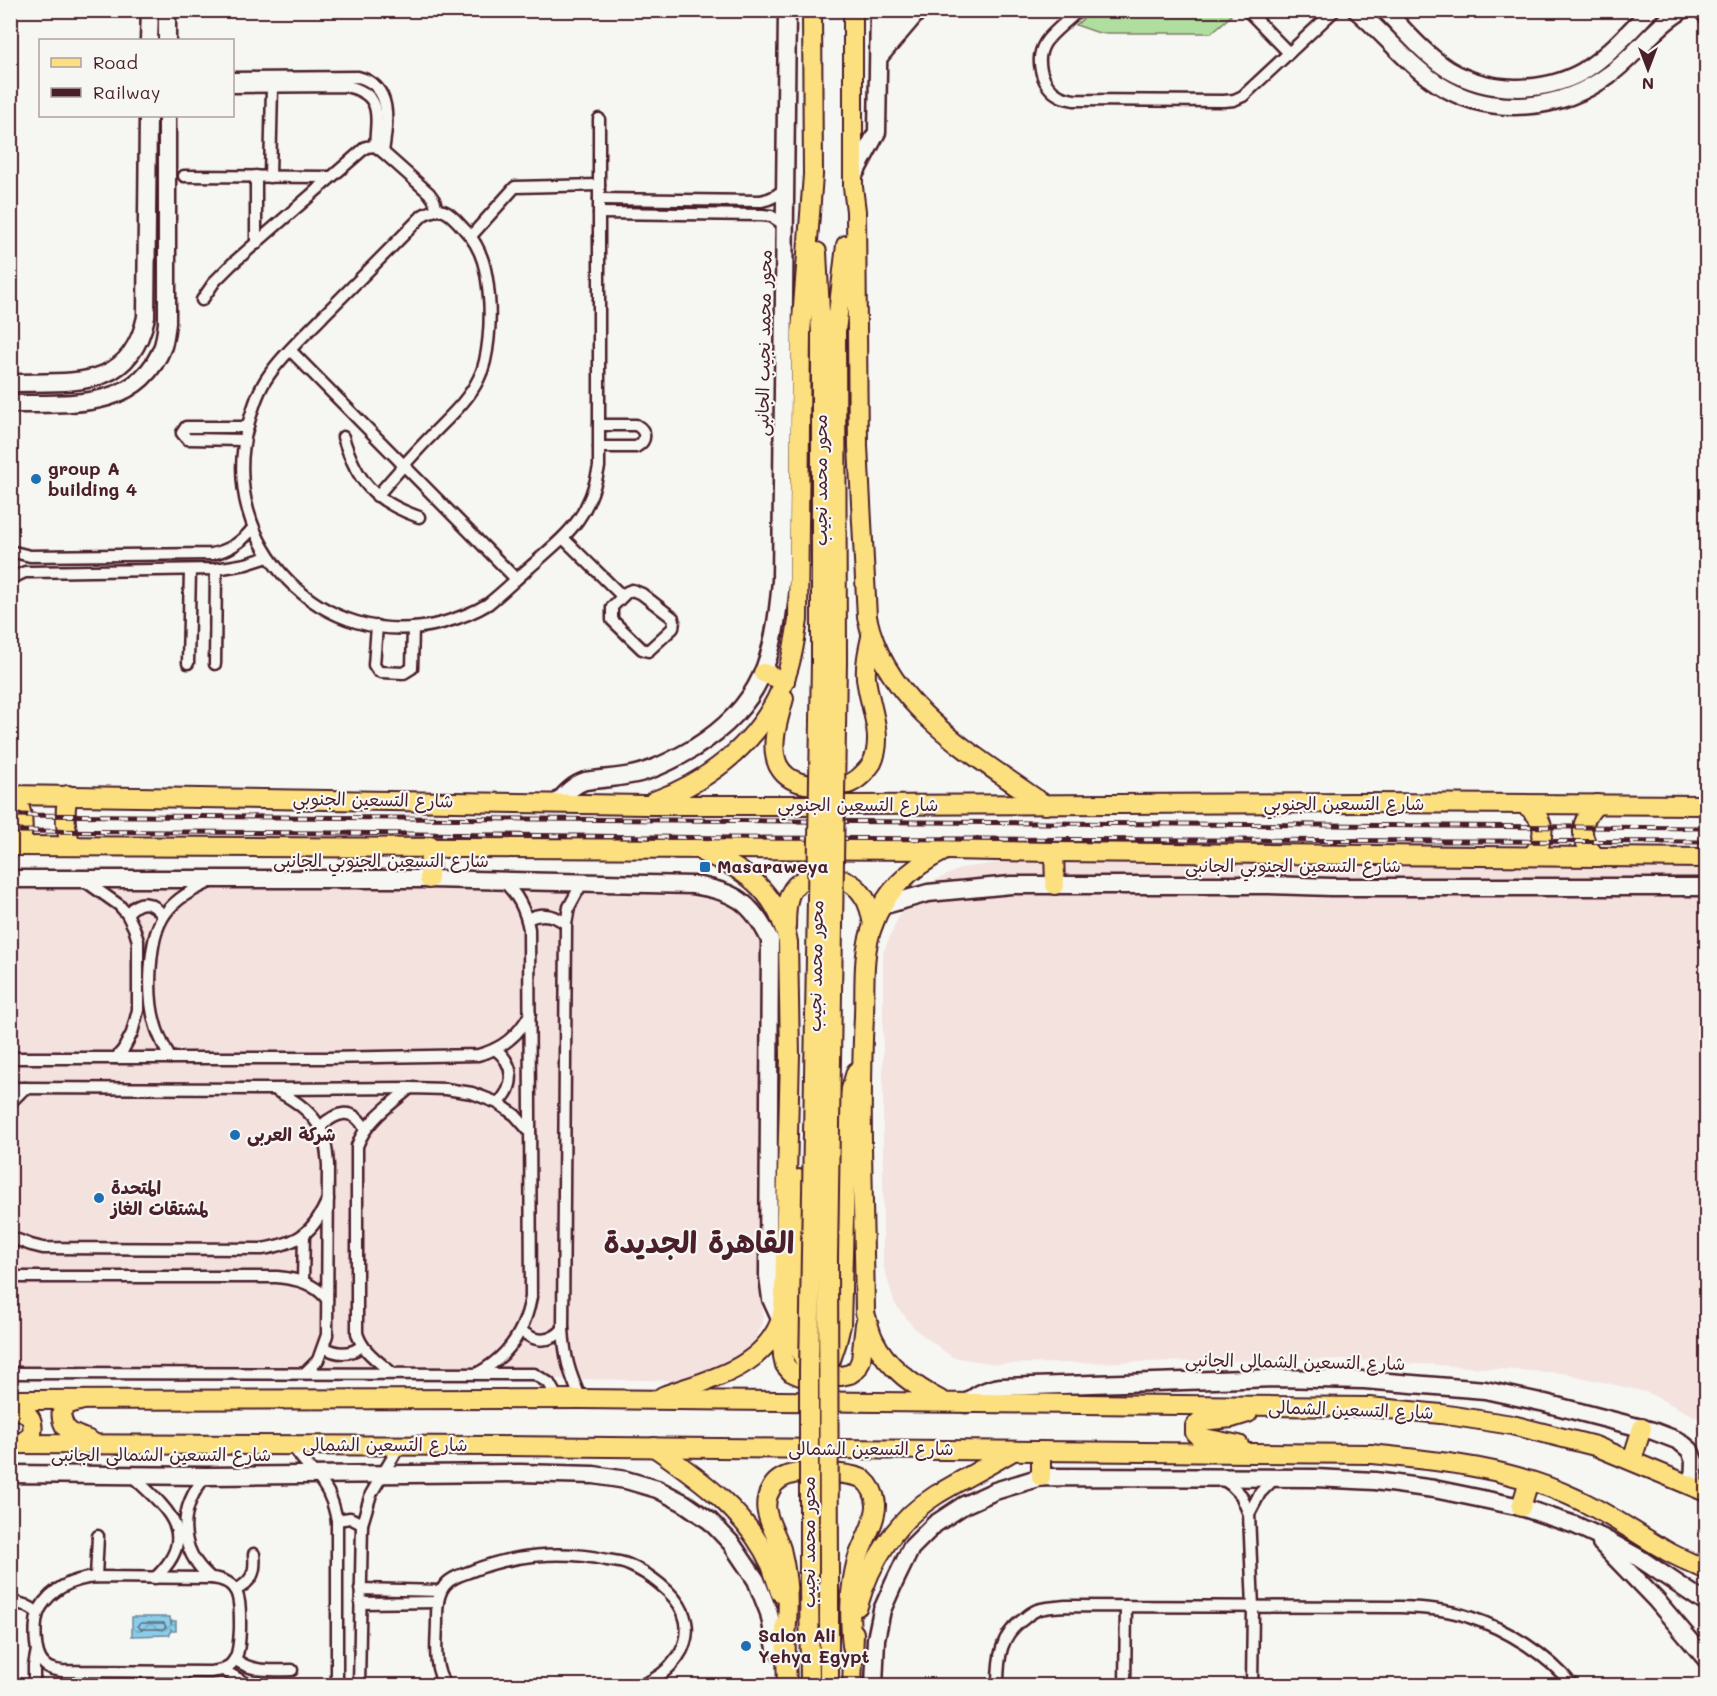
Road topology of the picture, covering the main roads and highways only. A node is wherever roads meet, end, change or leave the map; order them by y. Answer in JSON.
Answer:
{"nodes":[{"id":1,"x":812,"y":10,"type":"edge"},
{"id":2,"x":853,"y":10,"type":"edge"},
{"id":3,"x":813,"y":175,"type":"junction"},
{"id":4,"x":853,"y":182,"type":"junction"},
{"id":5,"x":871,"y":638,"type":"junction"},
{"id":6,"x":829,"y":662,"type":"junction"},
{"id":7,"x":763,"y":673,"type":"road end"},
{"id":8,"x":784,"y":681,"type":"junction"},
{"id":9,"x":12,"y":790,"type":"edge"},
{"id":10,"x":68,"y":795,"type":"junction"},
{"id":11,"x":1524,"y":804,"type":"junction"},
{"id":12,"x":1597,"y":804,"type":"junction"},
{"id":13,"x":645,"y":805,"type":"junction"},
{"id":14,"x":1045,"y":805,"type":"junction"},
{"id":15,"x":1707,"y":805,"type":"edge"},
{"id":16,"x":15,"y":846,"type":"edge"},
{"id":17,"x":72,"y":846,"type":"junction"},
{"id":18,"x":430,"y":846,"type":"junction"},
{"id":19,"x":694,"y":849,"type":"junction"},
{"id":20,"x":946,"y":850,"type":"junction"},
{"id":21,"x":1054,"y":852,"type":"junction"},
{"id":22,"x":1532,"y":856,"type":"junction"},
{"id":23,"x":1595,"y":856,"type":"junction"},
{"id":24,"x":1707,"y":858,"type":"edge"},
{"id":25,"x":429,"y":879,"type":"road end"},
{"id":26,"x":1055,"y":885,"type":"road end"},
{"id":27,"x":873,"y":925,"type":"junction"},
{"id":28,"x":785,"y":929,"type":"junction"},
{"id":29,"x":790,"y":1055,"type":"junction"},
{"id":30,"x":862,"y":1055,"type":"junction"},
{"id":31,"x":866,"y":1313,"type":"junction"},
{"id":32,"x":781,"y":1321,"type":"junction"},
{"id":33,"x":818,"y":1370,"type":"junction"},
{"id":34,"x":10,"y":1400,"type":"edge"},
{"id":35,"x":84,"y":1400,"type":"junction"},
{"id":36,"x":652,"y":1401,"type":"junction"},
{"id":37,"x":957,"y":1404,"type":"junction"},
{"id":38,"x":10,"y":1406,"type":"edge"},
{"id":39,"x":1270,"y":1406,"type":"junction"},
{"id":40,"x":1642,"y":1428,"type":"road end"},
{"id":41,"x":13,"y":1444,"type":"edge"},
{"id":42,"x":100,"y":1444,"type":"junction"},
{"id":43,"x":654,"y":1447,"type":"junction"},
{"id":44,"x":1015,"y":1450,"type":"junction"},
{"id":45,"x":1041,"y":1451,"type":"junction"},
{"id":46,"x":1267,"y":1453,"type":"junction"},
{"id":47,"x":1632,"y":1460,"type":"junction"},
{"id":48,"x":1041,"y":1477,"type":"road end"},
{"id":49,"x":1529,"y":1481,"type":"junction"},
{"id":50,"x":1700,"y":1488,"type":"edge"},
{"id":51,"x":1521,"y":1507,"type":"road end"},
{"id":52,"x":1707,"y":1570,"type":"edge"},
{"id":53,"x":786,"y":1635,"type":"junction"},
{"id":54,"x":852,"y":1646,"type":"junction"},
{"id":55,"x":787,"y":1686,"type":"edge"},
{"id":56,"x":810,"y":1686,"type":"edge"},
{"id":57,"x":829,"y":1686,"type":"edge"},
{"id":58,"x":852,"y":1686,"type":"edge"}],
"edges":[{"from":1,"to":3,"type":"main road","name":"محور محمد نجيب"},
{"from":2,"to":4,"type":"main road","name":"محور محمد نجيب"},
{"from":3,"to":6,"type":"main road","name":"محور محمد نجيب"},
{"from":3,"to":8,"type":"main road","name":"محور محمد نجيب"},
{"from":4,"to":5,"type":"main road","name":"محور محمد نجيب"},
{"from":4,"to":6,"type":"main road","name":"محور محمد نجيب"},
{"from":5,"to":8,"type":"main road"},
{"from":5,"to":14,"type":"main road","name":"محور محمد نجيب"},
{"from":6,"to":33,"type":"main road","name":"محور محمد نجيب","bridge":true},
{"from":7,"to":8,"type":"main road"},
{"from":8,"to":13,"type":"main road","name":"محور محمد نجيب"},
{"from":9,"to":10,"type":"main road","name":"شارع التسعين الجنوبي"},
{"from":9,"to":16,"type":"main road"},
{"from":10,"to":13,"type":"main road","name":"شارع التسعين الجنوبي"},
{"from":10,"to":17,"type":"main road"},
{"from":11,"to":12,"type":"main road","name":"شارع التسعين الجنوبي"},
{"from":11,"to":14,"type":"main road","name":"شارع التسعين الجنوبي"},
{"from":11,"to":22,"type":"main road"},
{"from":12,"to":15,"type":"main road","name":"شارع التسعين الجنوبي"},
{"from":12,"to":23,"type":"main road"},
{"from":13,"to":14,"type":"main road","name":"شارع التسعين الجنوبي"},
{"from":16,"to":17,"type":"main road"},
{"from":17,"to":18,"type":"main road"},
{"from":18,"to":19,"type":"main road"},
{"from":18,"to":25,"type":"main road"},
{"from":19,"to":20,"type":"main road"},
{"from":19,"to":28,"type":"main road"},
{"from":20,"to":21,"type":"main road"},
{"from":20,"to":27,"type":"main road"},
{"from":21,"to":22,"type":"main road"},
{"from":21,"to":26,"type":"main road"},
{"from":22,"to":23,"type":"main road"},
{"from":23,"to":24,"type":"main road"},
{"from":27,"to":28,"type":"main road"},
{"from":27,"to":30,"type":"main road"},
{"from":28,"to":29,"type":"main road"},
{"from":29,"to":32,"type":"main road"},
{"from":29,"to":33,"type":"main road"},
{"from":30,"to":31,"type":"main road"},
{"from":30,"to":33,"type":"main road","bridge":true},
{"from":31,"to":32,"type":"main road"},
{"from":31,"to":37,"type":"main road"},
{"from":32,"to":36,"type":"main road"},
{"from":33,"to":56,"type":"main road","name":"محور محمد نجيب","bridge":true},
{"from":33,"to":57,"type":"main road","name":"محور محمد نجيب","bridge":true},
{"from":34,"to":35,"type":"main road","name":"شارع التسعين الشمالى"},
{"from":35,"to":36,"type":"main road","name":"شارع التسعين الشمالى"},
{"from":35,"to":42,"type":"main road"},
{"from":36,"to":37,"type":"main road","name":"شارع التسعين الشمالى"},
{"from":37,"to":39,"type":"main road","name":"شارع التسعين الشمالى"},
{"from":38,"to":41,"type":"main road"},
{"from":39,"to":46,"type":"main road"},
{"from":39,"to":47,"type":"main road","name":"شارع التسعين الشمالى"},
{"from":40,"to":47,"type":"main road"},
{"from":41,"to":42,"type":"main road","name":"شارع التسعين الشمالى"},
{"from":42,"to":43,"type":"main road","name":"شارع التسعين الشمالى"},
{"from":43,"to":44,"type":"main road","name":"شارع التسعين الشمالى"},
{"from":43,"to":53,"type":"main road"},
{"from":44,"to":45,"type":"main road","name":"شارع التسعين الشمالى"},
{"from":44,"to":54,"type":"main road"},
{"from":45,"to":46,"type":"main road","name":"شارع التسعين الشمالى"},
{"from":45,"to":48,"type":"main road"},
{"from":46,"to":49,"type":"main road","name":"شارع التسعين الشمالى"},
{"from":47,"to":50,"type":"main road","name":"شارع التسعين الشمالى"},
{"from":49,"to":51,"type":"main road"},
{"from":49,"to":52,"type":"main road","name":"شارع التسعين الشمالى"},
{"from":53,"to":54,"type":"main road"},
{"from":53,"to":55,"type":"main road"},
{"from":54,"to":58,"type":"main road"}]}
